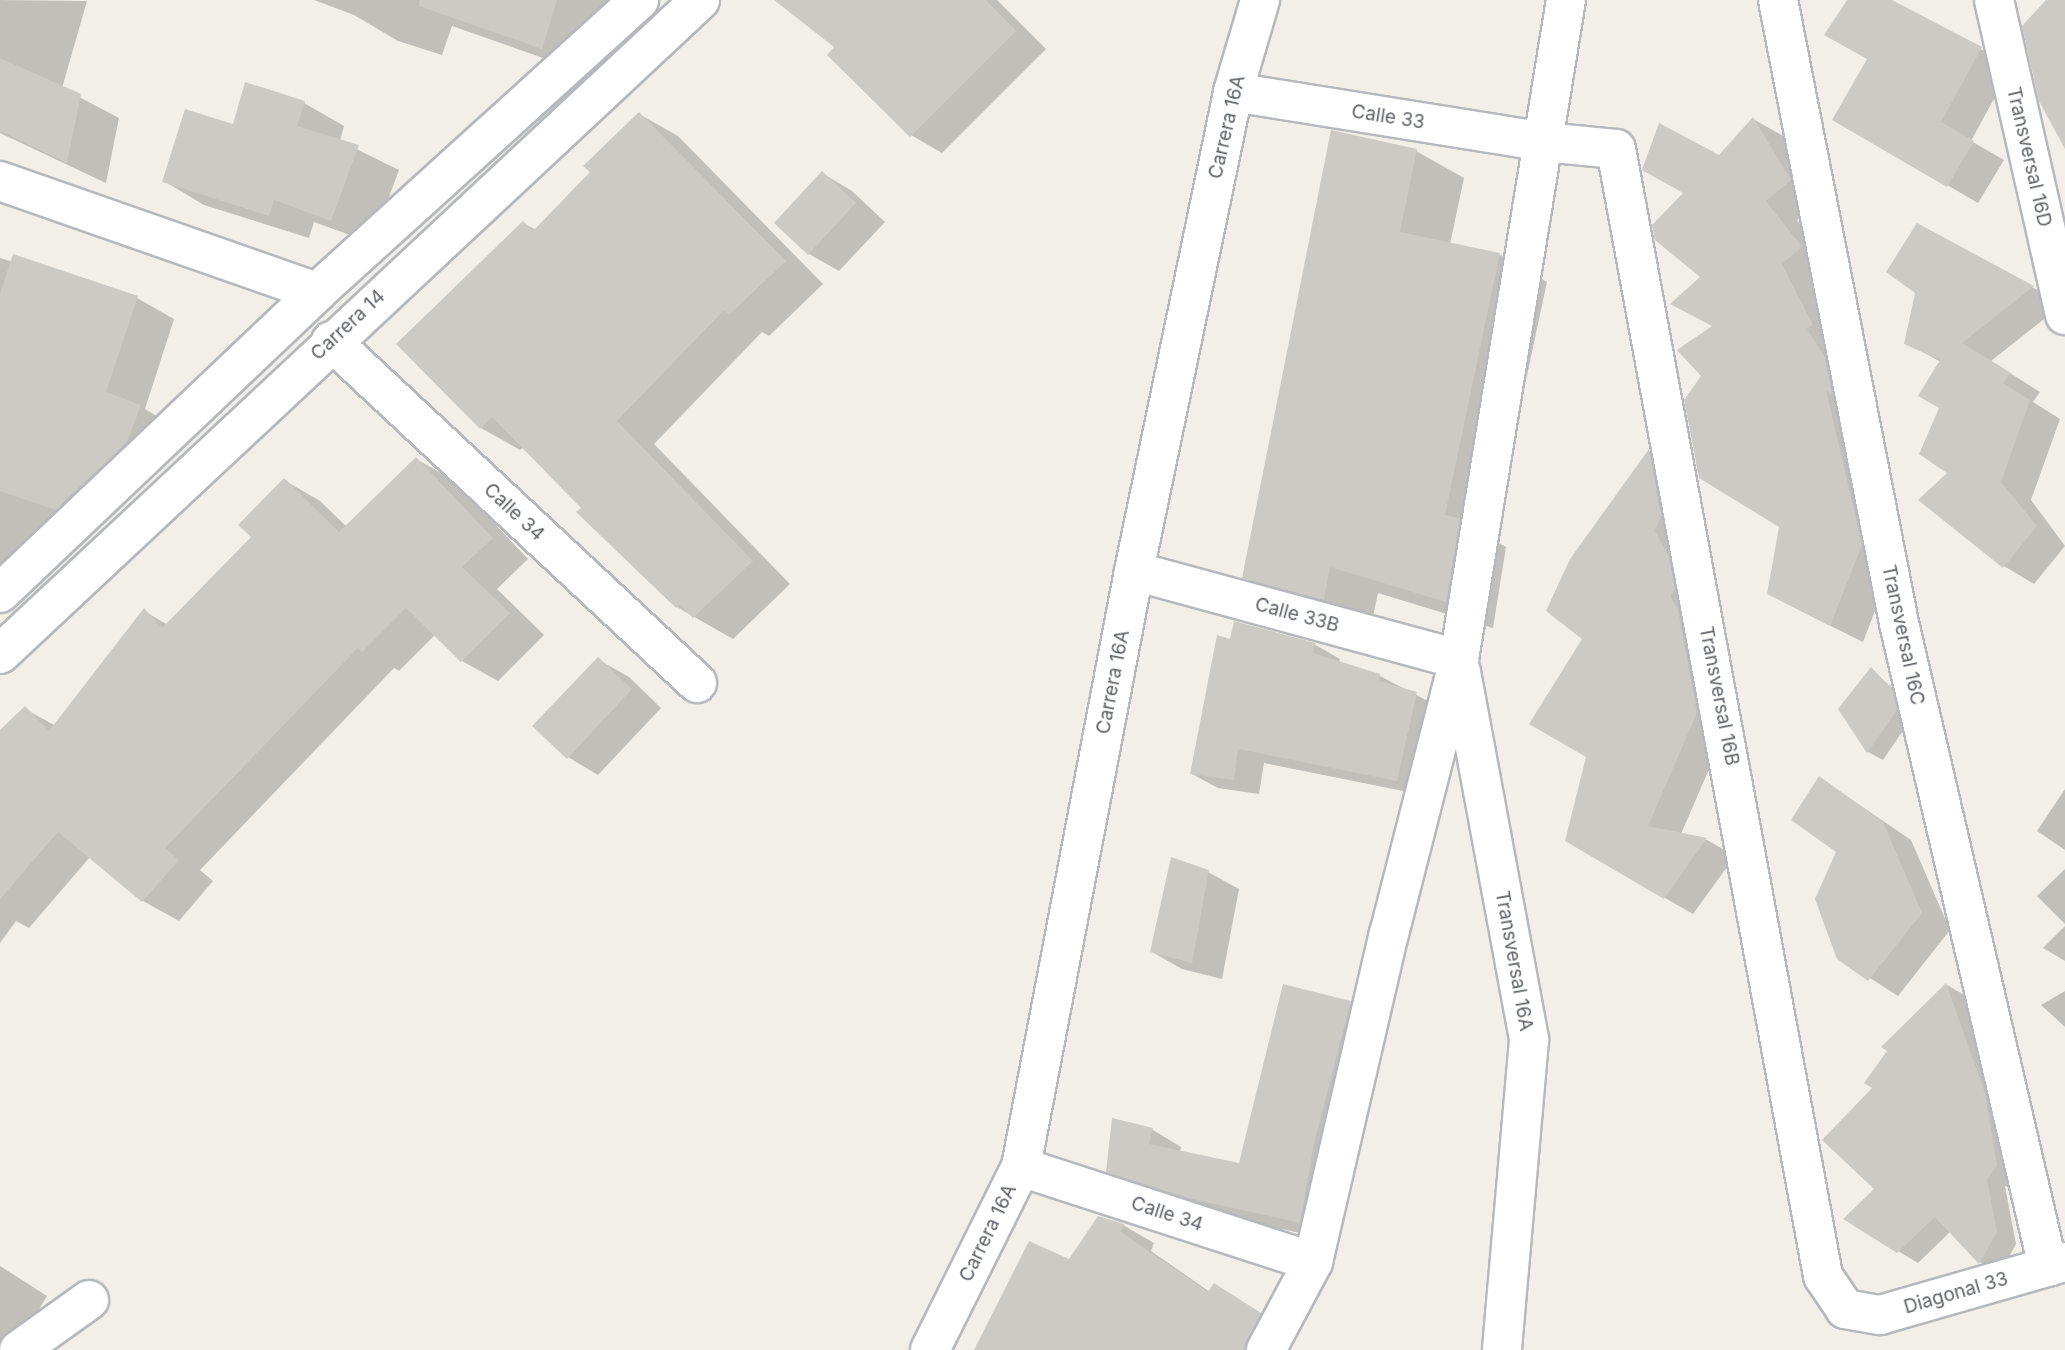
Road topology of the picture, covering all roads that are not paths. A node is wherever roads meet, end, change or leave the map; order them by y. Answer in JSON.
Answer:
{"nodes":[{"id":1,"x":639,"y":0,"type":"edge"},
{"id":2,"x":700,"y":0,"type":"edge"},
{"id":3,"x":1260,"y":0,"type":"edge"},
{"id":4,"x":1566,"y":0,"type":"edge"},
{"id":5,"x":1778,"y":0,"type":"edge"},
{"id":6,"x":1994,"y":0,"type":"edge"},
{"id":7,"x":1233,"y":92,"type":"junction"},
{"id":8,"x":1544,"y":142,"type":"junction"},
{"id":9,"x":0,"y":181,"type":"edge"},
{"id":10,"x":317,"y":292,"type":"junction"},
{"id":11,"x":2065,"y":315,"type":"edge"},
{"id":12,"x":331,"y":341,"type":"junction"},
{"id":13,"x":1135,"y":571,"type":"junction"},
{"id":14,"x":0,"y":593,"type":"edge"},
{"id":15,"x":0,"y":654,"type":"edge"},
{"id":16,"x":1459,"y":659,"type":"junction"},
{"id":17,"x":697,"y":683,"type":"dead end"},
{"id":18,"x":1021,"y":1167,"type":"junction"},
{"id":19,"x":1313,"y":1262,"type":"junction"},
{"id":20,"x":2057,"y":1264,"type":"edge"},
{"id":21,"x":89,"y":1300,"type":"dead end"},
{"id":22,"x":1845,"y":1309,"type":"joint"},
{"id":23,"x":19,"y":1350,"type":"edge"},
{"id":24,"x":930,"y":1350,"type":"edge"},
{"id":25,"x":1266,"y":1350,"type":"edge"},
{"id":26,"x":1502,"y":1350,"type":"edge"}],
"edges":[{"from":1,"to":10,"type":"street"},
{"from":2,"to":12,"type":"street","name":"Carrera 14"},
{"from":3,"to":7,"type":"street","name":"Carrera 16A"},
{"from":4,"to":8,"type":"street"},
{"from":5,"to":20,"type":"street","name":"Transversal 16C"},
{"from":6,"to":11,"type":"street","name":"Transversal 16D"},
{"from":7,"to":8,"type":"street","name":"Calle 33"},
{"from":7,"to":13,"type":"street","name":"Carrera 16A"},
{"from":8,"to":16,"type":"street"},
{"from":8,"to":22,"type":"street","name":"Transversal 16B"},
{"from":9,"to":10,"type":"street"},
{"from":10,"to":14,"type":"street"},
{"from":12,"to":15,"type":"street","name":"Carrera 14"},
{"from":12,"to":17,"type":"street","name":"Calle 34"},
{"from":13,"to":16,"type":"street","name":"Calle 33B"},
{"from":13,"to":18,"type":"street","name":"Carrera 16A"},
{"from":16,"to":19,"type":"street"},
{"from":16,"to":26,"type":"street","name":"Transversal 16A"},
{"from":18,"to":19,"type":"street","name":"Calle 34"},
{"from":18,"to":24,"type":"street","name":"Carrera 16A"},
{"from":19,"to":25,"type":"street"},
{"from":20,"to":22,"type":"street","name":"Diagonal 33"},
{"from":21,"to":23,"type":"street"}]}
